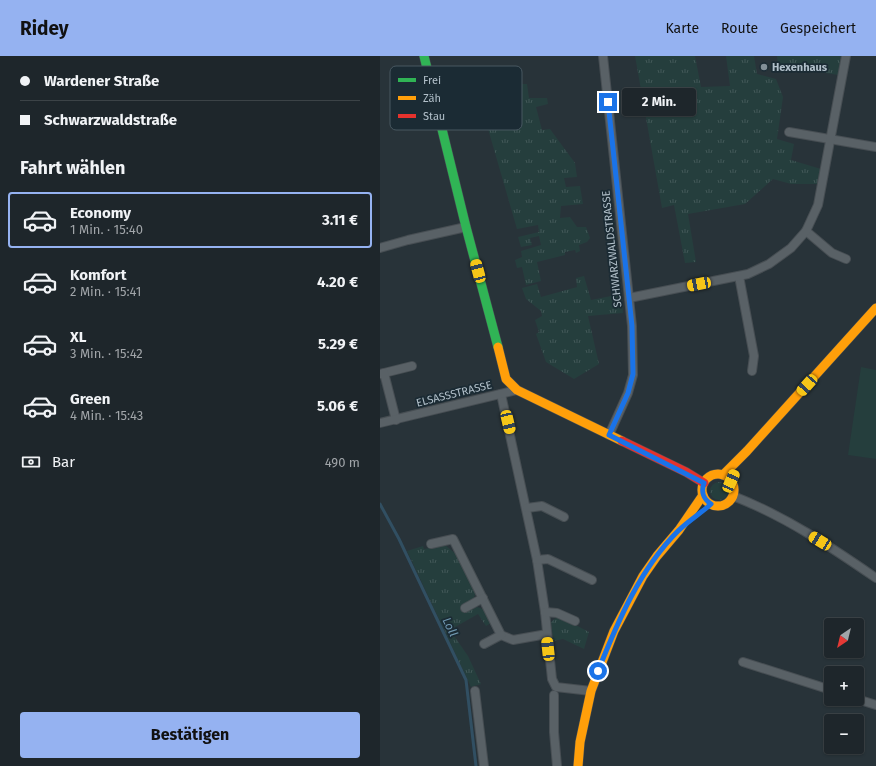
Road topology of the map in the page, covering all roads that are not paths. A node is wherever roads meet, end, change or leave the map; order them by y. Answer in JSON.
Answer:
{"nodes":[{"id":1,"x":424,"y":56,"type":"edge"},
{"id":2,"x":603,"y":56,"type":"edge"},
{"id":3,"x":846,"y":56,"type":"edge"},
{"id":4,"x":426,"y":66,"type":"edge"},
{"id":5,"x":442,"y":130,"type":"edge"},
{"id":6,"x":789,"y":132,"type":"dead end"},
{"id":7,"x":831,"y":139,"type":"junction"},
{"id":8,"x":876,"y":147,"type":"edge"},
{"id":9,"x":466,"y":227,"type":"junction"},
{"id":10,"x":806,"y":231,"type":"junction"},
{"id":11,"x":380,"y":248,"type":"edge"},
{"id":12,"x":846,"y":259,"type":"dead end"},
{"id":13,"x":739,"y":276,"type":"junction"},
{"id":14,"x":629,"y":298,"type":"junction"},
{"id":15,"x":876,"y":308,"type":"edge"},
{"id":16,"x":412,"y":366,"type":"dead end"},
{"id":17,"x":752,"y":371,"type":"dead end"},
{"id":18,"x":382,"y":374,"type":"edge"},
{"id":19,"x":517,"y":390,"type":"junction"},
{"id":20,"x":501,"y":394,"type":"junction"},
{"id":21,"x":396,"y":420,"type":"junction"},
{"id":22,"x":380,"y":423,"type":"edge"},
{"id":23,"x":609,"y":435,"type":"junction"},
{"id":24,"x":747,"y":452,"type":"junction"},
{"id":25,"x":723,"y":475,"type":"junction"},
{"id":26,"x":731,"y":481,"type":"junction"},
{"id":27,"x":704,"y":483,"type":"junction"},
{"id":28,"x":704,"y":495,"type":"junction"},
{"id":29,"x":733,"y":496,"type":"junction"},
{"id":30,"x":711,"y":504,"type":"junction"},
{"id":31,"x":527,"y":508,"type":"junction"},
{"id":32,"x":564,"y":517,"type":"dead end"},
{"id":33,"x":679,"y":530,"type":"junction"},
{"id":34,"x":431,"y":544,"type":"dead end"},
{"id":35,"x":537,"y":560,"type":"junction"},
{"id":36,"x":876,"y":578,"type":"edge"},
{"id":37,"x":592,"y":580,"type":"dead end"},
{"id":38,"x":483,"y":598,"type":"junction"},
{"id":39,"x":465,"y":608,"type":"dead end"},
{"id":40,"x":545,"y":612,"type":"junction"},
{"id":41,"x":575,"y":621,"type":"dead end"},
{"id":42,"x":547,"y":634,"type":"junction"},
{"id":43,"x":501,"y":635,"type":"junction"},
{"id":44,"x":484,"y":644,"type":"dead end"},
{"id":45,"x":743,"y":662,"type":"dead end"},
{"id":46,"x":824,"y":688,"type":"edge"},
{"id":47,"x":476,"y":691,"type":"dead end"},
{"id":48,"x":591,"y":691,"type":"junction"},
{"id":49,"x":554,"y":695,"type":"dead end"},
{"id":50,"x":864,"y":701,"type":"edge"},
{"id":51,"x":876,"y":705,"type":"edge"},
{"id":52,"x":484,"y":766,"type":"edge"},
{"id":53,"x":557,"y":766,"type":"edge"},
{"id":54,"x":578,"y":766,"type":"edge"}],
"edges":[{"from":1,"to":4,"type":"street"},
{"from":2,"to":14,"type":"street","name":"SCHWARZWALDSTRASSE"},
{"from":3,"to":7,"type":"street"},
{"from":5,"to":9,"type":"street"},
{"from":6,"to":7,"type":"street"},
{"from":7,"to":8,"type":"street"},
{"from":7,"to":10,"type":"street"},
{"from":9,"to":11,"type":"street"},
{"from":9,"to":19,"type":"street"},
{"from":10,"to":12,"type":"street"},
{"from":10,"to":13,"type":"street"},
{"from":13,"to":14,"type":"street"},
{"from":13,"to":17,"type":"street"},
{"from":14,"to":23,"type":"street","name":"SCHWARZWALDSTRASSE"},
{"from":15,"to":24,"type":"street"},
{"from":16,"to":18,"type":"street"},
{"from":18,"to":21,"type":"street"},
{"from":19,"to":20,"type":"street","name":"ELSASSSTRASSE"},
{"from":19,"to":23,"type":"street"},
{"from":20,"to":21,"type":"street","name":"ELSASSSTRASSE"},
{"from":20,"to":31,"type":"street"},
{"from":21,"to":22,"type":"street","name":"ELSASSSTRASSE"},
{"from":23,"to":27,"type":"street"},
{"from":24,"to":25,"type":"street"},
{"from":24,"to":26,"type":"street"},
{"from":25,"to":26,"type":"street"},
{"from":25,"to":27,"type":"street"},
{"from":26,"to":29,"type":"street"},
{"from":27,"to":28,"type":"street"},
{"from":28,"to":30,"type":"street"},
{"from":28,"to":33,"type":"street"},
{"from":29,"to":30,"type":"street"},
{"from":29,"to":36,"type":"street"},
{"from":30,"to":33,"type":"street"},
{"from":31,"to":32,"type":"street"},
{"from":31,"to":35,"type":"street"},
{"from":33,"to":48,"type":"street"},
{"from":34,"to":38,"type":"street"},
{"from":35,"to":37,"type":"street"},
{"from":35,"to":40,"type":"street"},
{"from":38,"to":39,"type":"street"},
{"from":38,"to":43,"type":"street"},
{"from":40,"to":41,"type":"street"},
{"from":40,"to":42,"type":"street"},
{"from":42,"to":43,"type":"street"},
{"from":42,"to":48,"type":"street"},
{"from":43,"to":44,"type":"street"},
{"from":45,"to":46,"type":"street"},
{"from":47,"to":52,"type":"street"},
{"from":48,"to":54,"type":"street"},
{"from":49,"to":53,"type":"street"},
{"from":50,"to":51,"type":"street"}]}
